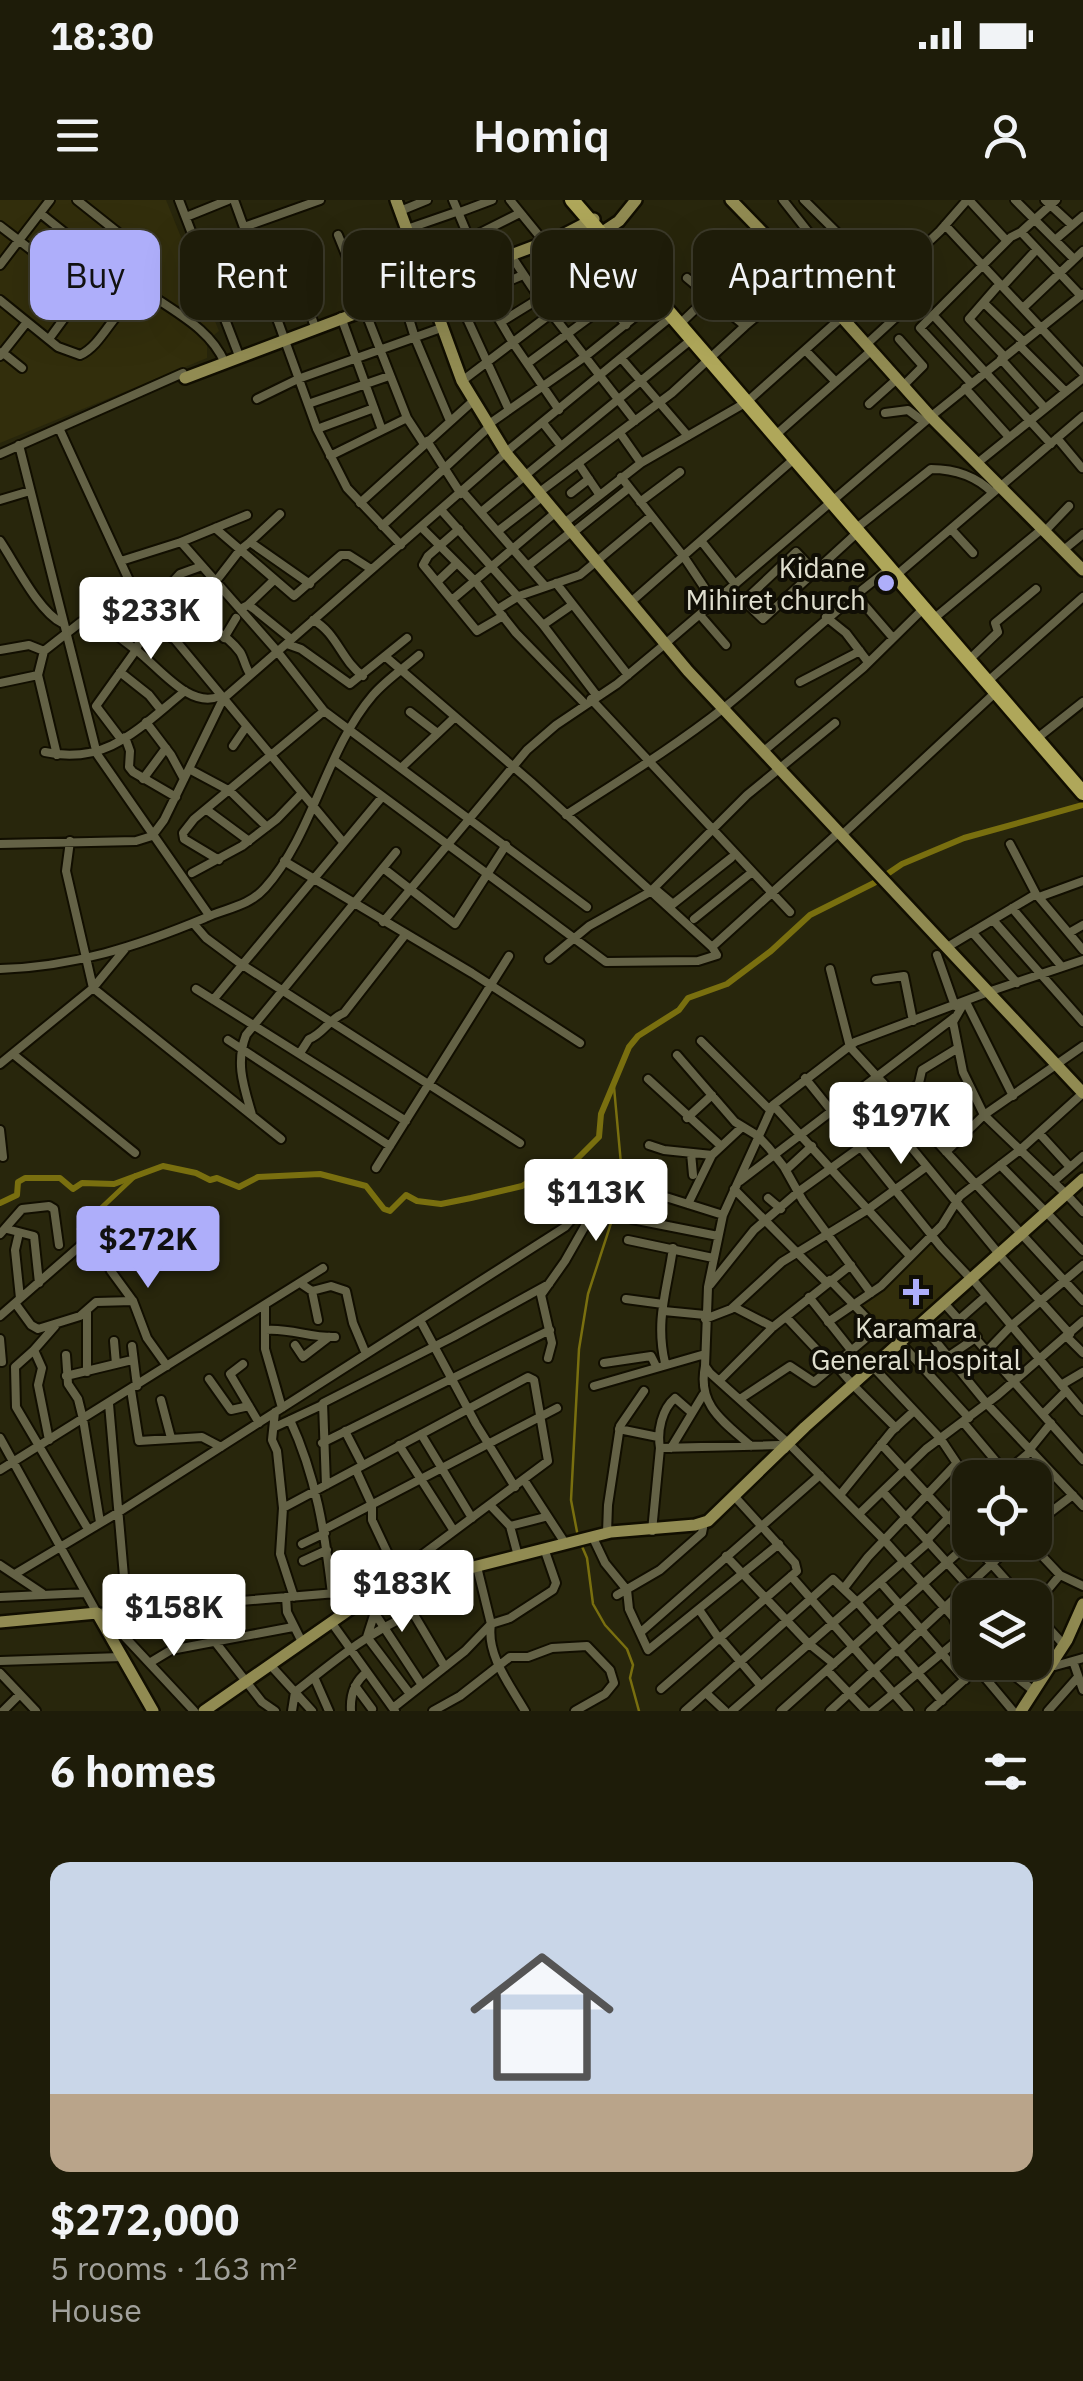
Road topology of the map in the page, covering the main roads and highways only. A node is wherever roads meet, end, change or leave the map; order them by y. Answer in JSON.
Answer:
{"nodes":[{"id":1,"x":575,"y":200,"type":"edge"},
{"id":2,"x":636,"y":200,"type":"edge"},
{"id":3,"x":734,"y":200,"type":"edge"},
{"id":4,"x":398,"y":205,"type":"edge"},
{"id":5,"x":595,"y":223,"type":"junction"},
{"id":6,"x":406,"y":230,"type":"edge"},
{"id":7,"x":763,"y":230,"type":"edge"},
{"id":8,"x":512,"y":250,"type":"edge"},
{"id":9,"x":512,"y":253,"type":"edge"},
{"id":10,"x":341,"y":317,"type":"joint"},
{"id":11,"x":677,"y":318,"type":"junction"},
{"id":12,"x":438,"y":320,"type":"edge"},
{"id":13,"x":441,"y":320,"type":"edge"},
{"id":14,"x":847,"y":320,"type":"edge"},
{"id":15,"x":284,"y":337,"type":"junction"},
{"id":16,"x":710,"y":356,"type":"junction"},
{"id":17,"x":224,"y":361,"type":"junction"},
{"id":18,"x":181,"y":377,"type":"road end"},
{"id":19,"x":463,"y":380,"type":"junction"},
{"id":20,"x":747,"y":401,"type":"junction"},
{"id":21,"x":930,"y":418,"type":"junction"},
{"id":22,"x":489,"y":426,"type":"junction"},
{"id":23,"x":998,"y":488,"type":"junction"},
{"id":24,"x":542,"y":494,"type":"junction"},
{"id":25,"x":834,"y":501,"type":"junction"},
{"id":26,"x":571,"y":528,"type":"junction"},
{"id":27,"x":1044,"y":529,"type":"junction"},
{"id":28,"x":598,"y":561,"type":"junction"},
{"id":29,"x":1083,"y":568,"type":"edge"},
{"id":30,"x":930,"y":612,"type":"junction"},
{"id":31,"x":666,"y":644,"type":"junction"},
{"id":32,"x":991,"y":684,"type":"junction"},
{"id":33,"x":724,"y":708,"type":"junction"},
{"id":34,"x":780,"y":769,"type":"junction"},
{"id":35,"x":1083,"y":789,"type":"edge"},
{"id":36,"x":898,"y":893,"type":"junction"},
{"id":37,"x":990,"y":991,"type":"junction"},
{"id":38,"x":1083,"y":1092,"type":"edge"},
{"id":39,"x":1083,"y":1182,"type":"edge"},
{"id":40,"x":946,"y":1304,"type":"junction"},
{"id":41,"x":901,"y":1344,"type":"junction"},
{"id":42,"x":855,"y":1386,"type":"junction"},
{"id":43,"x":736,"y":1498,"type":"junction"},
{"id":44,"x":652,"y":1531,"type":"junction"},
{"id":45,"x":592,"y":1541,"type":"junction"},
{"id":46,"x":568,"y":1545,"type":"junction"},
{"id":47,"x":380,"y":1593,"type":"junction"},
{"id":48,"x":1083,"y":1604,"type":"edge"},
{"id":49,"x":1083,"y":1613,"type":"edge"},
{"id":50,"x":0,"y":1622,"type":"edge"},
{"id":51,"x":247,"y":1684,"type":"junction"},
{"id":52,"x":156,"y":1711,"type":"edge"},
{"id":53,"x":204,"y":1711,"type":"edge"},
{"id":54,"x":212,"y":1711,"type":"edge"},
{"id":55,"x":1021,"y":1711,"type":"edge"},
{"id":56,"x":1029,"y":1711,"type":"edge"}],
"edges":[{"from":1,"to":5,"type":"highway"},
{"from":2,"to":5,"type":"main road"},
{"from":3,"to":7,"type":"main road"},
{"from":4,"to":6,"type":"main road"},
{"from":5,"to":8,"type":"main road"},
{"from":5,"to":9,"type":"main road"},
{"from":5,"to":11,"type":"highway"},
{"from":5,"to":11,"type":"highway"},
{"from":10,"to":15,"type":"main road"},
{"from":10,"to":15,"type":"main road"},
{"from":11,"to":16,"type":"highway"},
{"from":11,"to":16,"type":"highway"},
{"from":12,"to":19,"type":"main road"},
{"from":13,"to":19,"type":"main road"},
{"from":14,"to":21,"type":"main road"},
{"from":15,"to":17,"type":"main road"},
{"from":15,"to":17,"type":"main road"},
{"from":16,"to":20,"type":"highway"},
{"from":17,"to":18,"type":"main road"},
{"from":19,"to":22,"type":"main road"},
{"from":19,"to":22,"type":"main road"},
{"from":20,"to":25,"type":"highway"},
{"from":20,"to":25,"type":"highway"},
{"from":21,"to":23,"type":"main road"},
{"from":21,"to":23,"type":"main road"},
{"from":22,"to":24,"type":"main road"},
{"from":23,"to":27,"type":"main road"},
{"from":24,"to":26,"type":"main road"},
{"from":24,"to":26,"type":"main road"},
{"from":25,"to":30,"type":"highway"},
{"from":26,"to":28,"type":"main road"},
{"from":27,"to":29,"type":"main road"},
{"from":27,"to":29,"type":"main road"},
{"from":28,"to":31,"type":"main road"},
{"from":28,"to":31,"type":"main road"},
{"from":30,"to":32,"type":"highway"},
{"from":30,"to":32,"type":"highway"},
{"from":31,"to":33,"type":"main road"},
{"from":32,"to":35,"type":"highway"},
{"from":32,"to":35,"type":"highway"},
{"from":33,"to":34,"type":"main road"},
{"from":33,"to":34,"type":"main road"},
{"from":34,"to":36,"type":"main road"},
{"from":36,"to":37,"type":"main road"},
{"from":36,"to":37,"type":"main road"},
{"from":37,"to":38,"type":"main road"},
{"from":39,"to":40,"type":"main road"},
{"from":40,"to":41,"type":"main road"},
{"from":40,"to":41,"type":"main road"},
{"from":41,"to":42,"type":"main road"},
{"from":41,"to":42,"type":"main road"},
{"from":42,"to":43,"type":"main road"},
{"from":43,"to":44,"type":"main road"},
{"from":43,"to":44,"type":"main road"},
{"from":44,"to":45,"type":"main road"},
{"from":44,"to":45,"type":"main road"},
{"from":45,"to":46,"type":"main road"},
{"from":46,"to":47,"type":"main road"},
{"from":46,"to":47,"type":"main road"},
{"from":47,"to":51,"type":"main road"},
{"from":47,"to":51,"type":"main road"},
{"from":48,"to":55,"type":"main road"},
{"from":49,"to":56,"type":"main road"},
{"from":50,"to":52,"type":"main road"},
{"from":51,"to":53,"type":"main road"},
{"from":51,"to":54,"type":"main road"}]}
